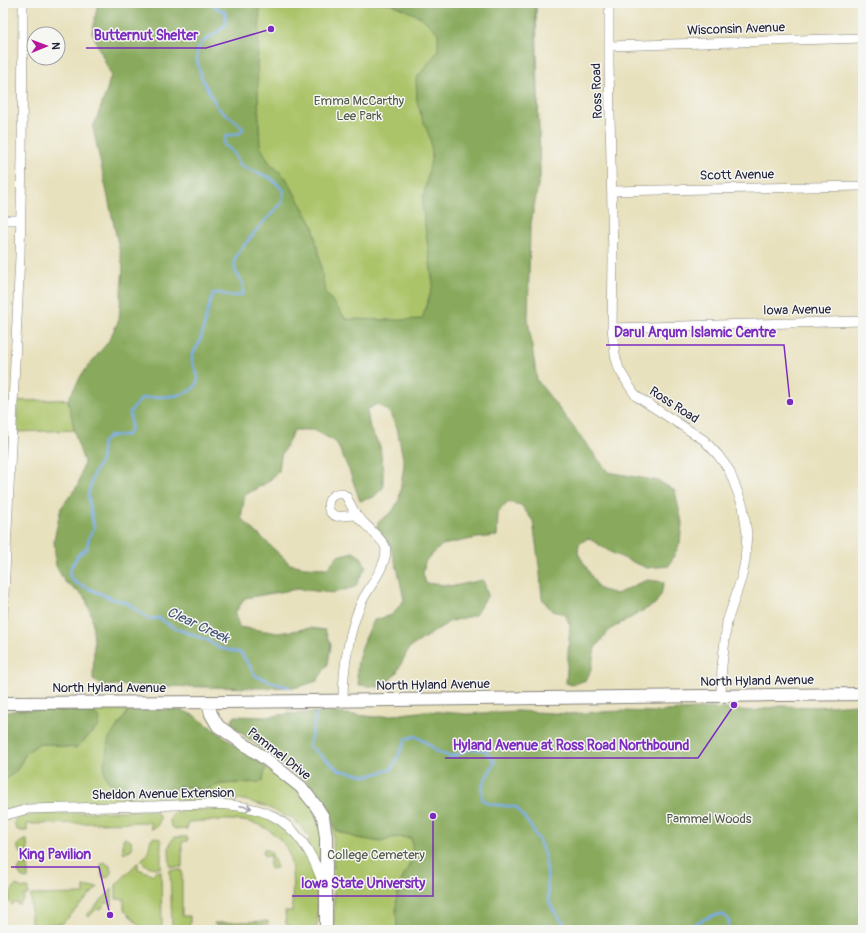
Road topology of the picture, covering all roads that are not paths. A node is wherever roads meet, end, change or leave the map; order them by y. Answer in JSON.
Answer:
{"nodes":[{"id":1,"x":23,"y":3,"type":"edge"},
{"id":2,"x":609,"y":3,"type":"edge"},
{"id":3,"x":863,"y":38,"type":"edge"},
{"id":4,"x":609,"y":46,"type":"junction"},
{"id":5,"x":863,"y":186,"type":"edge"},
{"id":6,"x":612,"y":191,"type":"junction"},
{"id":7,"x":3,"y":220,"type":"edge"},
{"id":8,"x":21,"y":220,"type":"junction"},
{"id":9,"x":863,"y":321,"type":"edge"},
{"id":10,"x":612,"y":328,"type":"junction"},
{"id":11,"x":356,"y":515,"type":"dead end"},
{"id":12,"x":4,"y":568,"type":"edge"},
{"id":13,"x":3,"y":615,"type":"edge"},
{"id":14,"x":863,"y":694,"type":"edge"},
{"id":15,"x":721,"y":696,"type":"junction"},
{"id":16,"x":343,"y":700,"type":"junction"},
{"id":17,"x":3,"y":702,"type":"edge"},
{"id":18,"x":208,"y":702,"type":"junction"},
{"id":19,"x":3,"y":816,"type":"edge"},
{"id":20,"x":326,"y":896,"type":"junction"},
{"id":21,"x":326,"y":930,"type":"edge"}],
"edges":[{"from":1,"to":8,"type":"street"},
{"from":2,"to":4,"type":"street","name":"Ross Road"},
{"from":3,"to":4,"type":"street","name":"Wisconsin Avenue"},
{"from":4,"to":6,"type":"street","name":"Ross Road"},
{"from":5,"to":6,"type":"street","name":"Scott Avenue"},
{"from":6,"to":10,"type":"street","name":"Ross Road"},
{"from":7,"to":8,"type":"street"},
{"from":8,"to":12,"type":"street"},
{"from":9,"to":10,"type":"street","name":"Iowa Avenue"},
{"from":10,"to":15,"type":"street","name":"Ross Road"},
{"from":11,"to":16,"type":"street"},
{"from":12,"to":13,"type":"street"},
{"from":14,"to":15,"type":"main road","name":"North Hyland Avenue"},
{"from":15,"to":16,"type":"main road","name":"North Hyland Avenue"},
{"from":16,"to":18,"type":"main road","name":"North Hyland Avenue"},
{"from":17,"to":18,"type":"main road","name":"North Hyland Avenue"},
{"from":18,"to":20,"type":"main road","name":"Pammel Drive"},
{"from":19,"to":20,"type":"street","name":"Sheldon Avenue Extension","one_way":true},
{"from":20,"to":21,"type":"main road","name":"Pammel Drive"}]}
